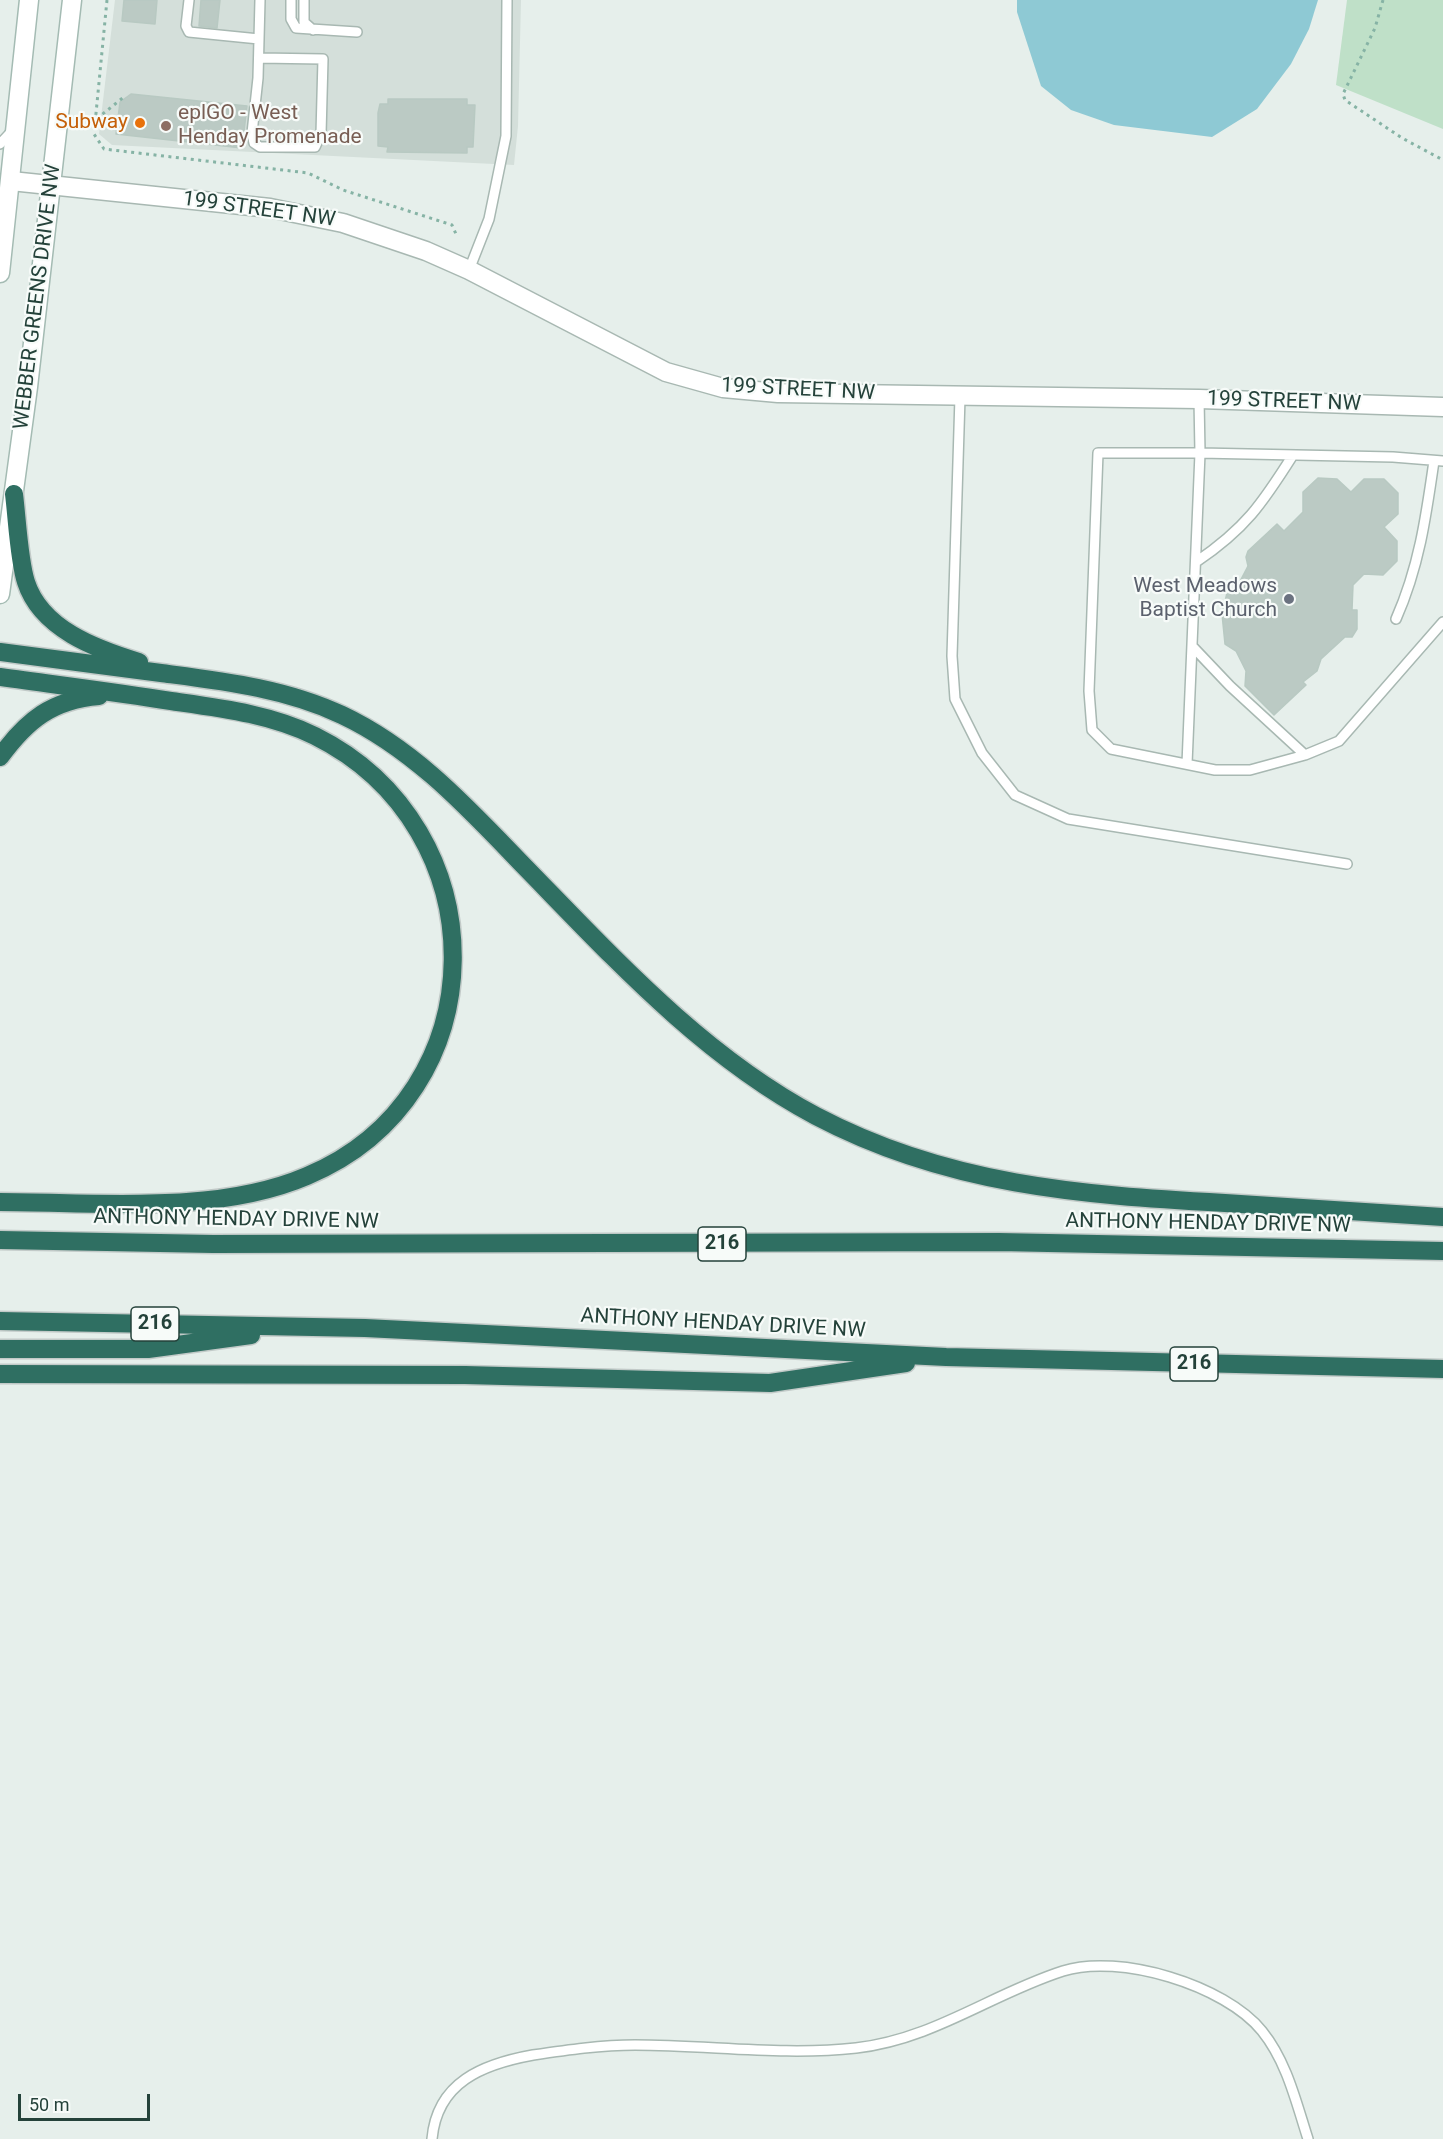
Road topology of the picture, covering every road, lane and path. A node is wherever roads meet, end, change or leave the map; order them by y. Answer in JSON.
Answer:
{"nodes":[{"id":1,"x":29,"y":0,"type":"edge"},
{"id":2,"x":72,"y":0,"type":"edge"},
{"id":3,"x":107,"y":0,"type":"edge"},
{"id":4,"x":189,"y":0,"type":"edge"},
{"id":5,"x":260,"y":0,"type":"edge"},
{"id":6,"x":291,"y":0,"type":"edge"},
{"id":7,"x":304,"y":0,"type":"edge"},
{"id":8,"x":507,"y":0,"type":"edge"},
{"id":9,"x":1383,"y":0,"type":"edge"},
{"id":10,"x":312,"y":30,"type":"junction"},
{"id":11,"x":357,"y":32,"type":"dead end"},
{"id":12,"x":259,"y":39,"type":"junction"},
{"id":13,"x":259,"y":58,"type":"junction"},
{"id":14,"x":125,"y":96,"type":"dead end"},
{"id":15,"x":95,"y":117,"type":"junction"},
{"id":16,"x":18,"y":125,"type":"junction"},
{"id":17,"x":0,"y":144,"type":"edge"},
{"id":18,"x":1443,"y":160,"type":"edge"},
{"id":19,"x":11,"y":181,"type":"junction"},
{"id":20,"x":52,"y":185,"type":"junction"},
{"id":21,"x":2,"y":226,"type":"edge"},
{"id":22,"x":456,"y":234,"type":"dead end"},
{"id":23,"x":469,"y":270,"type":"junction"},
{"id":24,"x":0,"y":273,"type":"edge"},
{"id":25,"x":960,"y":397,"type":"junction"},
{"id":26,"x":1199,"y":399,"type":"junction"},
{"id":27,"x":1443,"y":406,"type":"edge"},
{"id":28,"x":1200,"y":453,"type":"junction"},
{"id":29,"x":1293,"y":455,"type":"junction"},
{"id":30,"x":1438,"y":461,"type":"edge"},
{"id":31,"x":14,"y":494,"type":"junction"},
{"id":32,"x":1196,"y":561,"type":"junction"},
{"id":33,"x":0,"y":594,"type":"edge"},
{"id":34,"x":1396,"y":619,"type":"dead end"},
{"id":35,"x":1443,"y":622,"type":"edge"},
{"id":36,"x":1192,"y":646,"type":"junction"},
{"id":37,"x":0,"y":652,"type":"edge"},
{"id":38,"x":183,"y":676,"type":"junction"},
{"id":39,"x":0,"y":677,"type":"edge"},
{"id":40,"x":125,"y":694,"type":"junction"},
{"id":41,"x":1305,"y":755,"type":"junction"},
{"id":42,"x":0,"y":757,"type":"edge"},
{"id":43,"x":1187,"y":764,"type":"junction"},
{"id":44,"x":1347,"y":864,"type":"dead end"},
{"id":45,"x":0,"y":1202,"type":"edge"},
{"id":46,"x":1443,"y":1217,"type":"edge"},
{"id":47,"x":0,"y":1240,"type":"edge"},
{"id":48,"x":1443,"y":1251,"type":"edge"},
{"id":49,"x":0,"y":1321,"type":"edge"},
{"id":50,"x":310,"y":1326,"type":"junction"},
{"id":51,"x":0,"y":1348,"type":"edge"},
{"id":52,"x":946,"y":1357,"type":"junction"},
{"id":53,"x":1443,"y":1369,"type":"edge"},
{"id":54,"x":0,"y":1374,"type":"edge"},
{"id":55,"x":432,"y":2139,"type":"edge"},
{"id":56,"x":1308,"y":2139,"type":"edge"}],
"edges":[{"from":1,"to":16,"type":"street","name":"WEBBER GREENS DRIVE NW"},
{"from":2,"to":20,"type":"street","name":"WEBBER GREENS DRIVE NW"},
{"from":3,"to":15,"type":"path"},
{"from":4,"to":12,"type":"lane"},
{"from":5,"to":12,"type":"lane"},
{"from":6,"to":10,"type":"lane"},
{"from":7,"to":10,"type":"lane"},
{"from":8,"to":23,"type":"lane"},
{"from":9,"to":18,"type":"path"},
{"from":10,"to":11,"type":"lane"},
{"from":12,"to":13,"type":"lane"},
{"from":13,"to":13,"type":"lane"},
{"from":14,"to":15,"type":"path"},
{"from":15,"to":22,"type":"path"},
{"from":16,"to":17,"type":"lane"},
{"from":16,"to":19,"type":"street","name":"WEBBER GREENS DRIVE NW"},
{"from":19,"to":20,"type":"street","name":"199 STREET NW"},
{"from":19,"to":21,"type":"street","name":"WEBBER GREENS DRIVE NW"},
{"from":20,"to":23,"type":"street","name":"199 STREET NW"},
{"from":20,"to":31,"type":"street","name":"WEBBER GREENS DRIVE NW"},
{"from":21,"to":24,"type":"street","name":"WEBBER GREENS DRIVE NW"},
{"from":23,"to":25,"type":"street","name":"199 STREET NW"},
{"from":25,"to":26,"type":"street","name":"199 STREET NW"},
{"from":25,"to":44,"type":"lane"},
{"from":26,"to":27,"type":"street","name":"199 STREET NW"},
{"from":26,"to":28,"type":"lane"},
{"from":28,"to":29,"type":"lane"},
{"from":28,"to":32,"type":"lane"},
{"from":28,"to":43,"type":"lane"},
{"from":29,"to":30,"type":"lane"},
{"from":29,"to":32,"type":"lane"},
{"from":30,"to":34,"type":"lane"},
{"from":31,"to":33,"type":"street","name":"WEBBER GREENS DRIVE NW"},
{"from":31,"to":38,"type":"highway"},
{"from":32,"to":36,"type":"lane"},
{"from":35,"to":41,"type":"lane"},
{"from":36,"to":41,"type":"lane"},
{"from":36,"to":43,"type":"lane"},
{"from":37,"to":38,"type":"highway"},
{"from":38,"to":46,"type":"highway"},
{"from":39,"to":40,"type":"highway"},
{"from":40,"to":42,"type":"highway"},
{"from":40,"to":45,"type":"highway"},
{"from":41,"to":43,"type":"lane"},
{"from":47,"to":48,"type":"highway","name":"ANTHONY HENDAY DRIVE NW","number":"216"},
{"from":49,"to":50,"type":"highway","name":"ANTHONY HENDAY DRIVE NW","number":"216"},
{"from":50,"to":51,"type":"highway"},
{"from":50,"to":52,"type":"highway","name":"ANTHONY HENDAY DRIVE NW","number":"216"},
{"from":52,"to":53,"type":"highway","name":"ANTHONY HENDAY DRIVE NW","number":"216"},
{"from":52,"to":54,"type":"highway"},
{"from":55,"to":56,"type":"lane"}]}
